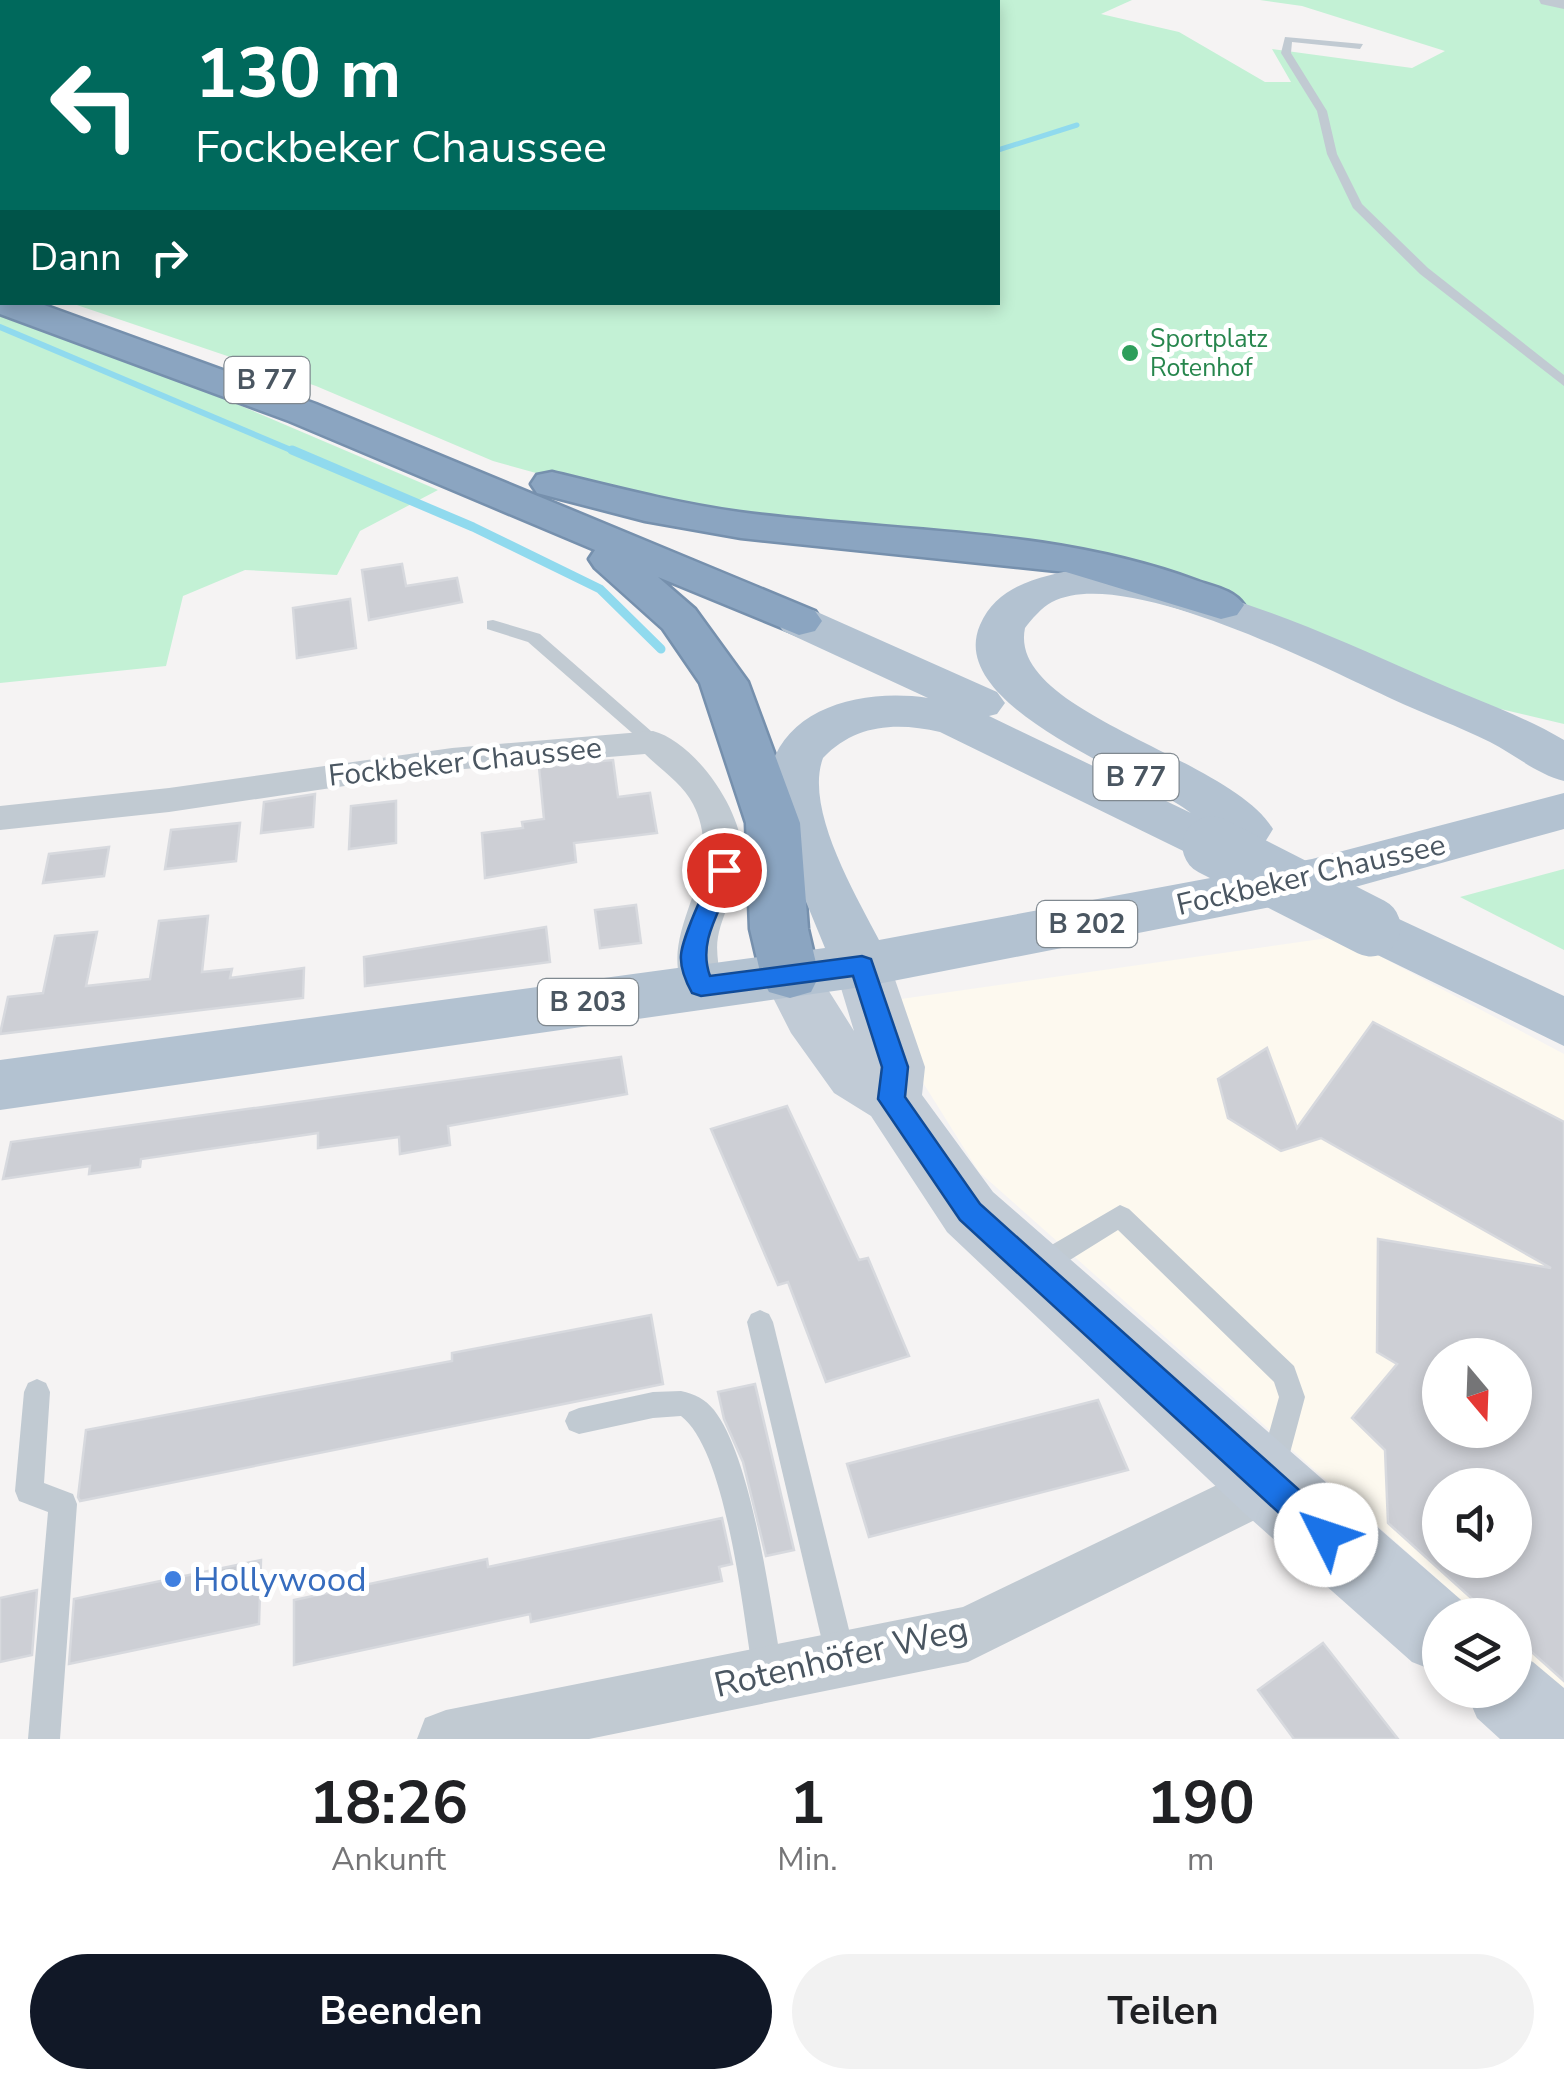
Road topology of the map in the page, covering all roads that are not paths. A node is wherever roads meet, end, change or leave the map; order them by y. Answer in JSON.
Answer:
{"nodes":[{"id":1,"x":1547,"y":0,"type":"edge"},
{"id":2,"x":1564,"y":4,"type":"edge"},
{"id":3,"x":1297,"y":21,"type":"dead end"},
{"id":4,"x":1288,"y":39,"type":"junction"},
{"id":5,"x":1360,"y":46,"type":"dead end"},
{"id":6,"x":9,"y":305,"type":"edge"},
{"id":7,"x":62,"y":305,"type":"edge"},
{"id":8,"x":1564,"y":382,"type":"edge"},
{"id":9,"x":468,"y":471,"type":"junction"},
{"id":10,"x":1221,"y":605,"type":"junction"},
{"id":11,"x":799,"y":621,"type":"joint"},
{"id":12,"x":494,"y":625,"type":"dead end"},
{"id":13,"x":1447,"y":706,"type":"junction"},
{"id":14,"x":1509,"y":728,"type":"junction"},
{"id":15,"x":653,"y":742,"type":"junction"},
{"id":16,"x":1564,"y":743,"type":"edge"},
{"id":17,"x":1563,"y":796,"type":"edge"},
{"id":18,"x":0,"y":818,"type":"edge"},
{"id":19,"x":1237,"y":836,"type":"junction"},
{"id":20,"x":1391,"y":920,"type":"junction"},
{"id":21,"x":862,"y":966,"type":"junction"},
{"id":22,"x":790,"y":976,"type":"junction"},
{"id":23,"x":701,"y":986,"type":"junction"},
{"id":24,"x":1564,"y":991,"type":"edge"},
{"id":25,"x":1564,"y":1023,"type":"edge"},
{"id":26,"x":0,"y":1085,"type":"edge"},
{"id":27,"x":892,"y":1099,"type":"junction"},
{"id":28,"x":1032,"y":1270,"type":"junction"},
{"id":29,"x":760,"y":1322,"type":"dead end"},
{"id":30,"x":37,"y":1392,"type":"dead end"},
{"id":31,"x":579,"y":1421,"type":"dead end"},
{"id":32,"x":1269,"y":1486,"type":"junction"},
{"id":33,"x":1422,"y":1618,"type":"edge"},
{"id":34,"x":842,"y":1660,"type":"junction"},
{"id":35,"x":768,"y":1675,"type":"junction"},
{"id":36,"x":1526,"y":1708,"type":"edge"},
{"id":37,"x":44,"y":1739,"type":"edge"},
{"id":38,"x":446,"y":1739,"type":"edge"},
{"id":39,"x":1561,"y":1739,"type":"edge"}],
"edges":[{"from":1,"to":2,"type":"street"},
{"from":3,"to":4,"type":"lane"},
{"from":4,"to":5,"type":"lane"},
{"from":4,"to":8,"type":"lane"},
{"from":6,"to":9,"type":"highway","number":"B 77"},
{"from":7,"to":9,"type":"highway","number":"B 77"},
{"from":9,"to":10,"type":"highway"},
{"from":9,"to":11,"type":"highway","number":"B 77"},
{"from":9,"to":22,"type":"highway"},
{"from":10,"to":13,"type":"main road"},
{"from":10,"to":19,"type":"main road"},
{"from":11,"to":19,"type":"main road","number":"B 77"},
{"from":12,"to":15,"type":"lane"},
{"from":13,"to":14,"type":"main road"},
{"from":13,"to":17,"type":"main road"},
{"from":14,"to":16,"type":"main road"},
{"from":14,"to":17,"type":"main road"},
{"from":15,"to":18,"type":"street","name":"Fockbeker Chaussee"},
{"from":15,"to":23,"type":"street"},
{"from":17,"to":21,"type":"main road","name":"Fockbeker Chaussee","number":"B 202"},
{"from":19,"to":20,"type":"main road","bridge":true},
{"from":19,"to":21,"type":"main road"},
{"from":20,"to":24,"type":"main road"},
{"from":20,"to":25,"type":"main road"},
{"from":21,"to":22,"type":"main road","name":"Fockbeker Chaussee","number":"B 202"},
{"from":21,"to":27,"type":"street"},
{"from":22,"to":23,"type":"main road","name":"Fockbeker Chaussee","number":"B 203"},
{"from":22,"to":27,"type":"street"},
{"from":23,"to":26,"type":"main road","name":"Fockbeker Chaussee","number":"B 203"},
{"from":27,"to":28,"type":"street"},
{"from":28,"to":32,"type":"street"},
{"from":28,"to":32,"type":"lane"},
{"from":29,"to":34,"type":"lane"},
{"from":30,"to":37,"type":"lane"},
{"from":31,"to":35,"type":"lane"},
{"from":32,"to":33,"type":"street"},
{"from":32,"to":34,"type":"street","name":"Rotenhöfer Weg"},
{"from":34,"to":35,"type":"street","name":"Rotenhöfer Weg"},
{"from":35,"to":38,"type":"street","name":"Rotenhöfer Weg"},
{"from":36,"to":39,"type":"street"}]}
